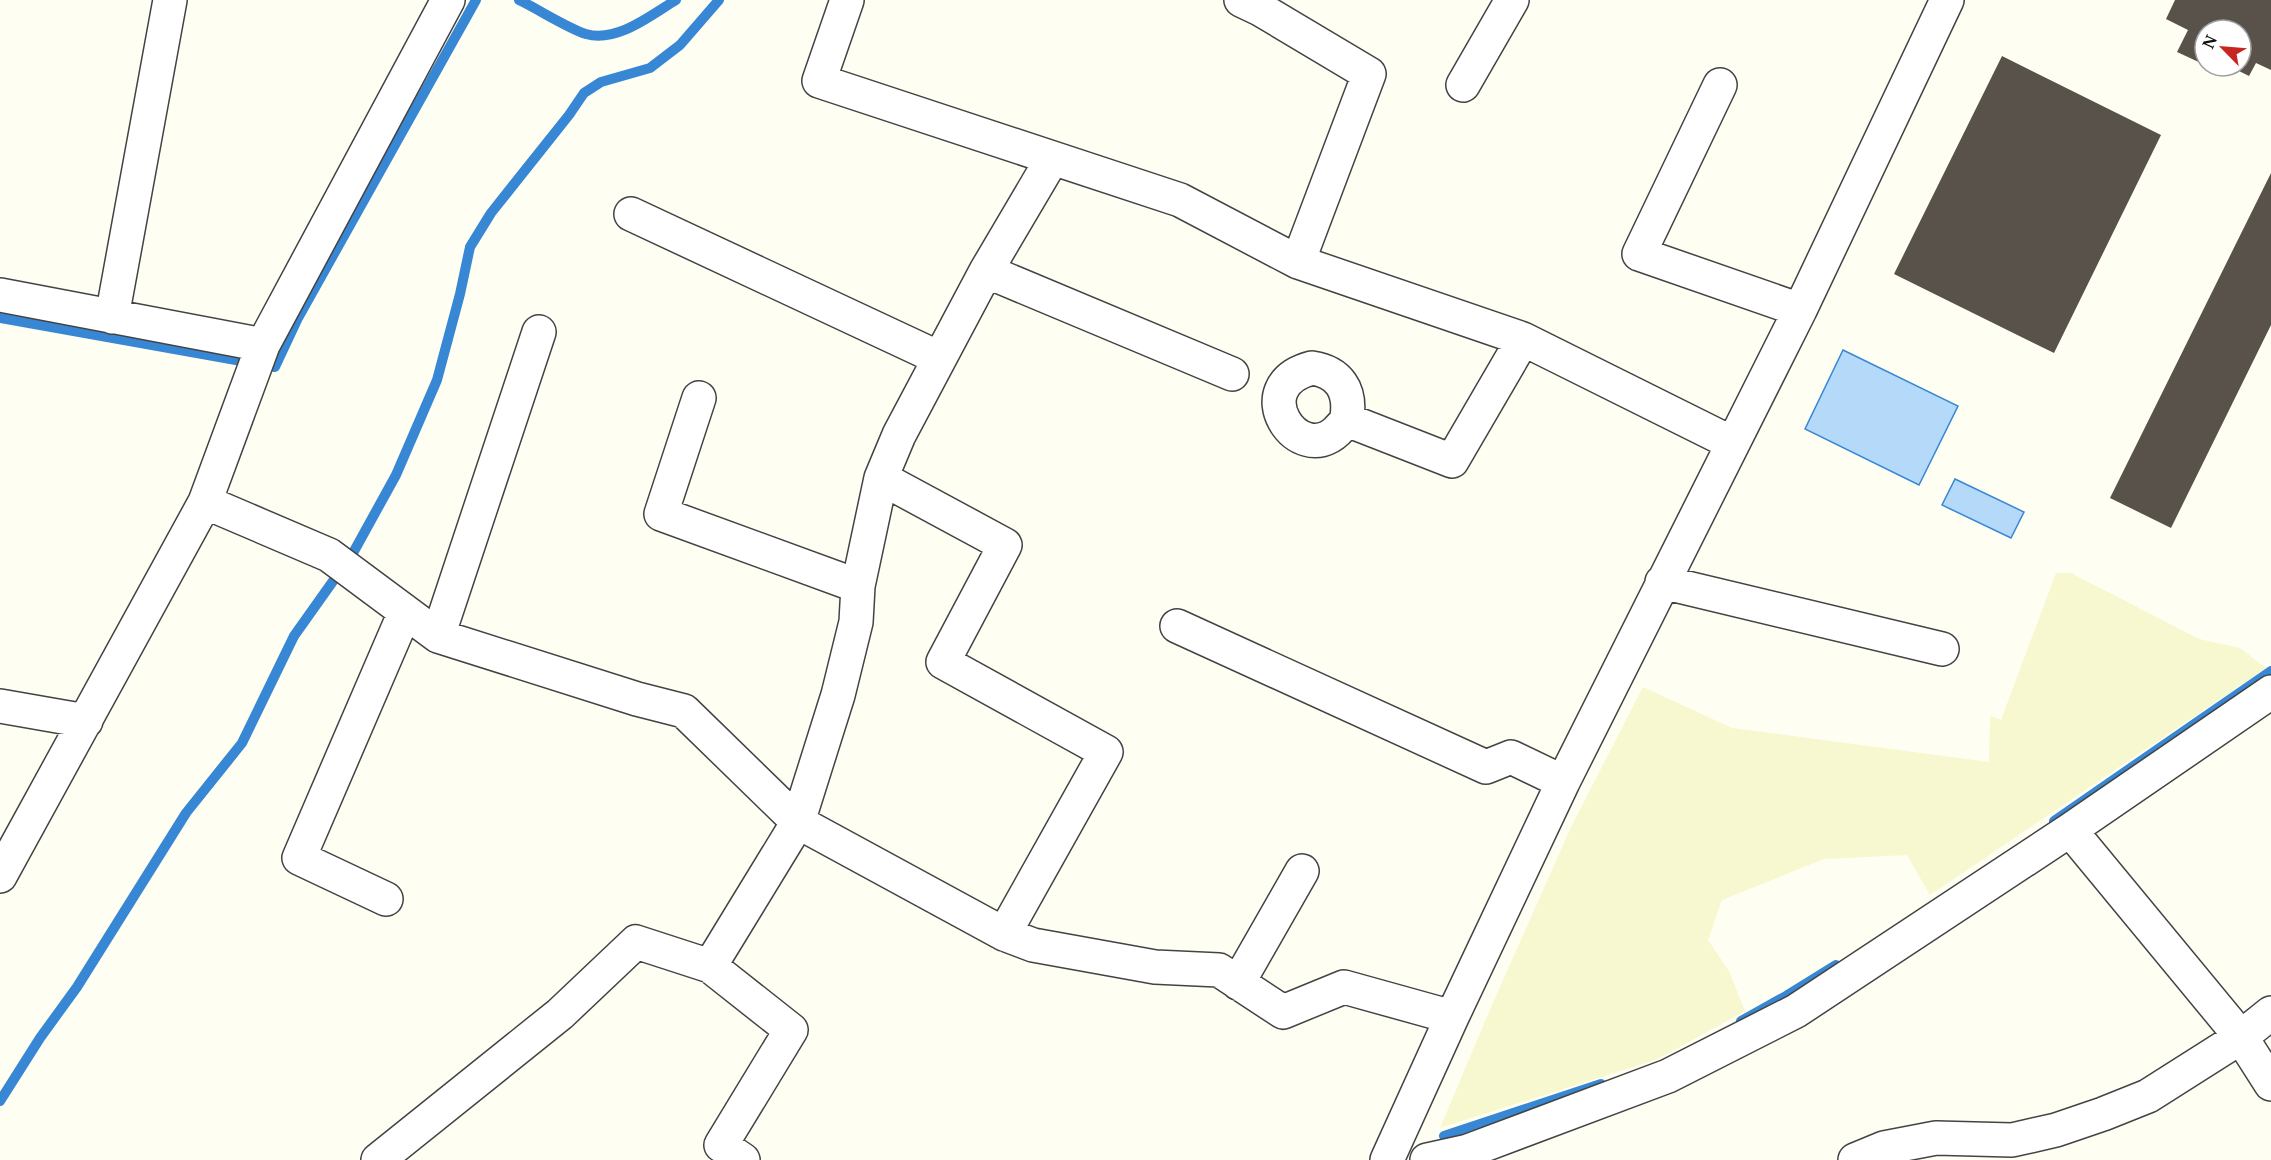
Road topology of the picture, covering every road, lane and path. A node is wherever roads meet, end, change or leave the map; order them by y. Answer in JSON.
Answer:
{"nodes":[{"id":1,"x":170,"y":0,"type":"edge"},
{"id":2,"x":448,"y":0,"type":"edge"},
{"id":3,"x":847,"y":0,"type":"edge"},
{"id":4,"x":1241,"y":0,"type":"edge"},
{"id":5,"x":1512,"y":0,"type":"edge"},
{"id":6,"x":1947,"y":0,"type":"edge"},
{"id":7,"x":1463,"y":85,"type":"dead end"},
{"id":8,"x":1720,"y":85,"type":"dead end"},
{"id":9,"x":1052,"y":159,"type":"junction"},
{"id":10,"x":631,"y":214,"type":"dead end"},
{"id":11,"x":1298,"y":262,"type":"junction"},
{"id":12,"x":986,"y":271,"type":"junction"},
{"id":13,"x":0,"y":296,"type":"edge"},
{"id":14,"x":1800,"y":310,"type":"junction"},
{"id":15,"x":112,"y":317,"type":"junction"},
{"id":16,"x":539,"y":332,"type":"dead end"},
{"id":17,"x":1523,"y":339,"type":"junction"},
{"id":18,"x":263,"y":345,"type":"junction"},
{"id":19,"x":939,"y":358,"type":"junction"},
{"id":20,"x":1232,"y":374,"type":"dead end"},
{"id":21,"x":699,"y":398,"type":"dead end"},
{"id":22,"x":1347,"y":420,"type":"dead end"},
{"id":23,"x":1732,"y":442,"type":"junction"},
{"id":24,"x":881,"y":478,"type":"junction"},
{"id":25,"x":205,"y":502,"type":"junction"},
{"id":26,"x":1662,"y":582,"type":"junction"},
{"id":27,"x":858,"y":586,"type":"junction"},
{"id":28,"x":405,"y":612,"type":"junction"},
{"id":29,"x":1177,"y":626,"type":"dead end"},
{"id":30,"x":438,"y":636,"type":"junction"},
{"id":31,"x":1942,"y":649,"type":"dead end"},
{"id":32,"x":2271,"y":692,"type":"edge"},
{"id":33,"x":0,"y":706,"type":"edge"},
{"id":34,"x":86,"y":721,"type":"junction"},
{"id":35,"x":1563,"y":782,"type":"junction"},
{"id":36,"x":798,"y":822,"type":"junction"},
{"id":37,"x":2070,"y":830,"type":"junction"},
{"id":38,"x":1302,"y":871,"type":"dead end"},
{"id":39,"x":0,"y":876,"type":"edge"},
{"id":40,"x":386,"y":899,"type":"dead end"},
{"id":41,"x":1004,"y":934,"type":"junction"},
{"id":42,"x":710,"y":966,"type":"junction"},
{"id":43,"x":1238,"y":983,"type":"junction"},
{"id":44,"x":2271,"y":1013,"type":"edge"},
{"id":45,"x":1452,"y":1017,"type":"junction"},
{"id":46,"x":2241,"y":1037,"type":"junction"},
{"id":47,"x":2271,"y":1084,"type":"edge"},
{"id":48,"x":1932,"y":1149,"type":"edge"},
{"id":49,"x":378,"y":1160,"type":"edge"},
{"id":50,"x":743,"y":1160,"type":"edge"},
{"id":51,"x":1387,"y":1160,"type":"edge"},
{"id":52,"x":1427,"y":1160,"type":"edge"},
{"id":53,"x":1855,"y":1160,"type":"edge"}],
"edges":[{"from":1,"to":15,"type":"street"},
{"from":2,"to":18,"type":"street"},
{"from":3,"to":9,"type":"street"},
{"from":4,"to":11,"type":"street"},
{"from":5,"to":7,"type":"street"},
{"from":6,"to":14,"type":"street"},
{"from":8,"to":14,"type":"street"},
{"from":9,"to":11,"type":"street"},
{"from":9,"to":12,"type":"street"},
{"from":10,"to":19,"type":"street"},
{"from":11,"to":17,"type":"street"},
{"from":12,"to":19,"type":"street"},
{"from":12,"to":20,"type":"street"},
{"from":13,"to":15,"type":"street"},
{"from":14,"to":23,"type":"street"},
{"from":15,"to":18,"type":"street"},
{"from":16,"to":30,"type":"street"},
{"from":17,"to":22,"type":"street"},
{"from":17,"to":23,"type":"street"},
{"from":18,"to":25,"type":"street"},
{"from":19,"to":24,"type":"street"},
{"from":21,"to":27,"type":"street"},
{"from":23,"to":26,"type":"street"},
{"from":24,"to":27,"type":"street"},
{"from":24,"to":41,"type":"street"},
{"from":25,"to":28,"type":"street"},
{"from":25,"to":34,"type":"street"},
{"from":26,"to":31,"type":"street"},
{"from":26,"to":35,"type":"street"},
{"from":27,"to":36,"type":"street"},
{"from":28,"to":30,"type":"street"},
{"from":28,"to":40,"type":"street"},
{"from":29,"to":35,"type":"street"},
{"from":30,"to":36,"type":"street"},
{"from":32,"to":37,"type":"street"},
{"from":33,"to":34,"type":"street"},
{"from":34,"to":39,"type":"street"},
{"from":35,"to":45,"type":"street"},
{"from":36,"to":41,"type":"street"},
{"from":36,"to":42,"type":"street"},
{"from":37,"to":46,"type":"street"},
{"from":37,"to":52,"type":"street"},
{"from":38,"to":43,"type":"street"},
{"from":41,"to":43,"type":"street"},
{"from":42,"to":49,"type":"street"},
{"from":42,"to":50,"type":"street"},
{"from":43,"to":45,"type":"street"},
{"from":44,"to":46,"type":"street"},
{"from":45,"to":51,"type":"street"},
{"from":46,"to":47,"type":"street"},
{"from":46,"to":48,"type":"street"},
{"from":48,"to":53,"type":"street"}]}
